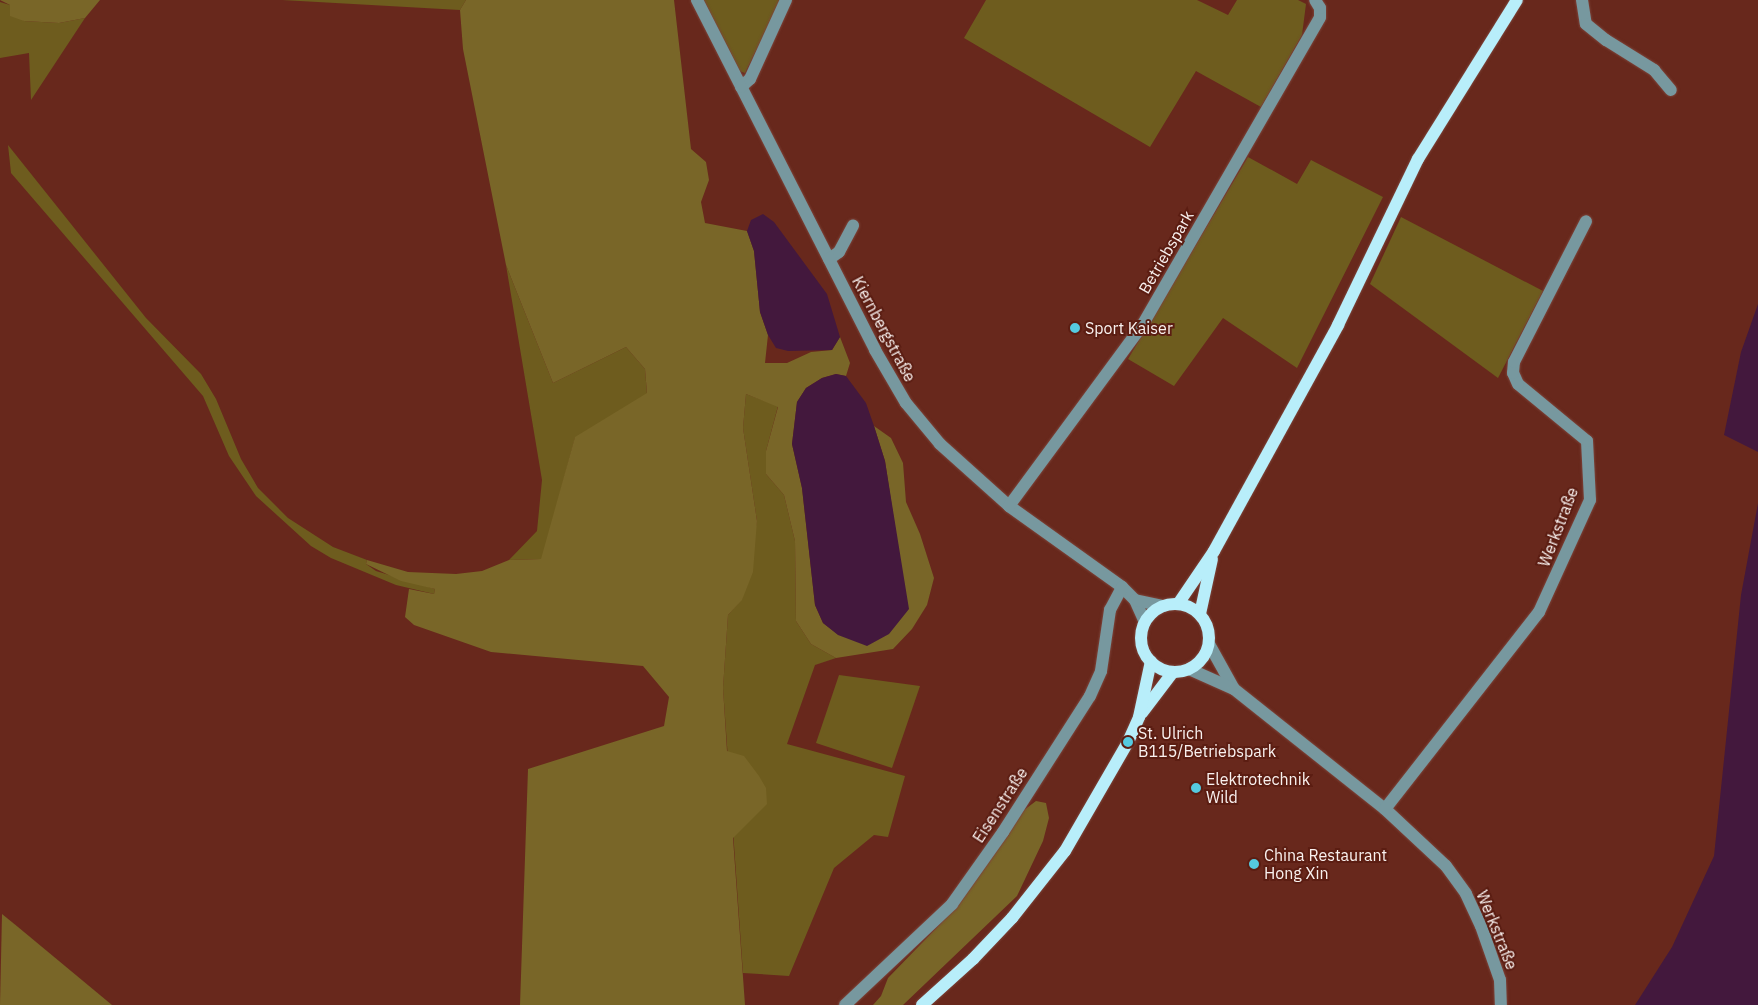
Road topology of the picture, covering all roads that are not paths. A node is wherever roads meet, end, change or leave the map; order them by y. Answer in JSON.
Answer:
{"nodes":[{"id":1,"x":697,"y":0,"type":"edge"},
{"id":2,"x":786,"y":0,"type":"edge"},
{"id":3,"x":1314,"y":0,"type":"edge"},
{"id":4,"x":1517,"y":0,"type":"edge"},
{"id":5,"x":1582,"y":0,"type":"edge"},
{"id":6,"x":741,"y":87,"type":"junction"},
{"id":7,"x":1670,"y":90,"type":"dead end"},
{"id":8,"x":1586,"y":221,"type":"dead end"},
{"id":9,"x":853,"y":226,"type":"dead end"},
{"id":10,"x":829,"y":259,"type":"junction"},
{"id":11,"x":1009,"y":506,"type":"junction"},
{"id":12,"x":1214,"y":551,"type":"junction"},
{"id":13,"x":1122,"y":586,"type":"junction"},
{"id":14,"x":1135,"y":600,"type":"junction"},
{"id":15,"x":1178,"y":604,"type":"junction"},
{"id":16,"x":1163,"y":606,"type":"junction"},
{"id":17,"x":1200,"y":614,"type":"junction"},
{"id":18,"x":1145,"y":622,"type":"junction"},
{"id":19,"x":1209,"y":644,"type":"junction"},
{"id":20,"x":1151,"y":661,"type":"junction"},
{"id":21,"x":1189,"y":669,"type":"junction"},
{"id":22,"x":1173,"y":672,"type":"junction"},
{"id":23,"x":1234,"y":689,"type":"junction"},
{"id":24,"x":1139,"y":717,"type":"junction"},
{"id":25,"x":1385,"y":809,"type":"junction"},
{"id":26,"x":845,"y":1005,"type":"edge"},
{"id":27,"x":922,"y":1005,"type":"edge"},
{"id":28,"x":1501,"y":1005,"type":"edge"}],
"edges":[{"from":1,"to":6,"type":"street","name":"Kiernbergstraße"},
{"from":2,"to":6,"type":"street"},
{"from":3,"to":11,"type":"street","name":"Betriebspark"},
{"from":4,"to":12,"type":"main road"},
{"from":5,"to":7,"type":"street"},
{"from":6,"to":10,"type":"street","name":"Kiernbergstraße"},
{"from":8,"to":25,"type":"street","name":"Werkstraße"},
{"from":9,"to":10,"type":"street"},
{"from":10,"to":11,"type":"street","name":"Kiernbergstraße"},
{"from":11,"to":13,"type":"street","name":"Kiernbergstraße"},
{"from":12,"to":15,"type":"main road"},
{"from":12,"to":17,"type":"main road"},
{"from":13,"to":14,"type":"street","name":"Kiernbergstraße"},
{"from":13,"to":26,"type":"street","name":"Eisenstraße"},
{"from":14,"to":16,"type":"street"},
{"from":14,"to":18,"type":"street","name":"Kiernbergstraße"},
{"from":15,"to":16,"type":"main road"},
{"from":15,"to":17,"type":"main road"},
{"from":16,"to":18,"type":"main road"},
{"from":17,"to":19,"type":"main road"},
{"from":18,"to":20,"type":"main road"},
{"from":19,"to":21,"type":"main road"},
{"from":19,"to":23,"type":"street","name":"Werkstraße"},
{"from":20,"to":22,"type":"main road"},
{"from":20,"to":24,"type":"main road"},
{"from":21,"to":22,"type":"main road"},
{"from":21,"to":23,"type":"street","name":"Werkstraße"},
{"from":22,"to":24,"type":"main road"},
{"from":23,"to":25,"type":"street","name":"Werkstraße"},
{"from":24,"to":27,"type":"main road"},
{"from":25,"to":28,"type":"street","name":"Werkstraße"}]}
